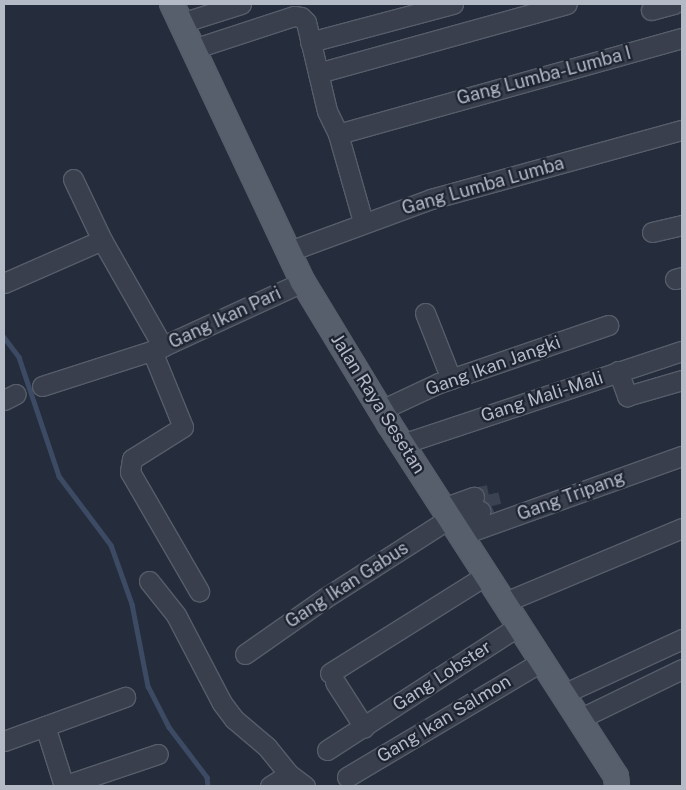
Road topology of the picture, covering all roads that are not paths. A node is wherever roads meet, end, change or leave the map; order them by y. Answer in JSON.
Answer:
{"nodes":[{"id":1,"x":240,"y":4,"type":"edge"},
{"id":2,"x":453,"y":4,"type":"edge"},
{"id":3,"x":567,"y":4,"type":"edge"},
{"id":4,"x":674,"y":4,"type":"edge"},
{"id":5,"x":651,"y":10,"type":"dead end"},
{"id":6,"x":177,"y":13,"type":"edge"},
{"id":7,"x":682,"y":38,"type":"edge"},
{"id":8,"x":310,"y":42,"type":"junction"},
{"id":9,"x":194,"y":49,"type":"junction"},
{"id":10,"x":318,"y":73,"type":"junction"},
{"id":11,"x":682,"y":130,"type":"edge"},
{"id":12,"x":338,"y":134,"type":"junction"},
{"id":13,"x":73,"y":179,"type":"dead end"},
{"id":14,"x":363,"y":222,"type":"junction"},
{"id":15,"x":682,"y":225,"type":"edge"},
{"id":16,"x":652,"y":232,"type":"dead end"},
{"id":17,"x":102,"y":240,"type":"junction"},
{"id":18,"x":287,"y":252,"type":"junction"},
{"id":19,"x":303,"y":282,"type":"junction"},
{"id":20,"x":4,"y":283,"type":"edge"},
{"id":21,"x":425,"y":313,"type":"dead end"},
{"id":22,"x":608,"y":326,"type":"dead end"},
{"id":23,"x":157,"y":349,"type":"junction"},
{"id":24,"x":682,"y":351,"type":"edge"},
{"id":25,"x":618,"y":371,"type":"junction"},
{"id":26,"x":451,"y":379,"type":"junction"},
{"id":27,"x":682,"y":380,"type":"edge"},
{"id":28,"x":42,"y":386,"type":"dead end"},
{"id":29,"x":381,"y":410,"type":"junction"},
{"id":30,"x":402,"y":444,"type":"junction"},
{"id":31,"x":682,"y":456,"type":"edge"},
{"id":32,"x":477,"y":504,"type":"tunnel mouth"},
{"id":33,"x":452,"y":521,"type":"junction"},
{"id":34,"x":682,"y":528,"type":"edge"},
{"id":35,"x":486,"y":575,"type":"junction"},
{"id":36,"x":149,"y":581,"type":"dead end"},
{"id":37,"x":199,"y":591,"type":"dead end"},
{"id":38,"x":505,"y":602,"type":"junction"},
{"id":39,"x":519,"y":626,"type":"junction"},
{"id":40,"x":682,"y":639,"type":"edge"},
{"id":41,"x":245,"y":654,"type":"dead end"},
{"id":42,"x":542,"y":661,"type":"junction"},
{"id":43,"x":682,"y":669,"type":"edge"},
{"id":44,"x":563,"y":694,"type":"junction"},
{"id":45,"x":125,"y":697,"type":"dead end"},
{"id":46,"x":579,"y":719,"type":"junction"},
{"id":47,"x":45,"y":726,"type":"junction"},
{"id":48,"x":364,"y":727,"type":"junction"},
{"id":49,"x":4,"y":741,"type":"edge"},
{"id":50,"x":327,"y":750,"type":"dead end"},
{"id":51,"x":158,"y":754,"type":"dead end"},
{"id":52,"x":288,"y":774,"type":"junction"},
{"id":53,"x":347,"y":778,"type":"dead end"},
{"id":54,"x":620,"y":783,"type":"edge"},
{"id":55,"x":64,"y":786,"type":"edge"},
{"id":56,"x":270,"y":786,"type":"edge"},
{"id":57,"x":305,"y":786,"type":"edge"}],
"edges":[{"from":1,"to":6,"type":"street"},
{"from":2,"to":8,"type":"street"},
{"from":3,"to":10,"type":"street"},
{"from":4,"to":5,"type":"street"},
{"from":6,"to":9,"type":"main road","name":"Jalan Raya Sesetan"},
{"from":7,"to":12,"type":"street","name":"Gang Lumba-Lumba I"},
{"from":8,"to":9,"type":"street"},
{"from":8,"to":10,"type":"street"},
{"from":9,"to":18,"type":"main road","name":"Jalan Raya Sesetan"},
{"from":10,"to":12,"type":"street"},
{"from":11,"to":14,"type":"street","name":"Gang Lumba Lumba"},
{"from":12,"to":14,"type":"street"},
{"from":13,"to":17,"type":"street"},
{"from":14,"to":18,"type":"street","name":"Gang Lumba Lumba"},
{"from":15,"to":16,"type":"street"},
{"from":17,"to":20,"type":"street"},
{"from":17,"to":23,"type":"street"},
{"from":18,"to":19,"type":"main road","name":"Jalan Raya Sesetan"},
{"from":19,"to":23,"type":"street","name":"Gang Ikan Pari"},
{"from":19,"to":29,"type":"main road","name":"Jalan Raya Sesetan"},
{"from":21,"to":26,"type":"street"},
{"from":22,"to":26,"type":"street","name":"Gang Ikan Jangki"},
{"from":23,"to":28,"type":"street"},
{"from":23,"to":37,"type":"street","name":"Gang Ikan Pari"},
{"from":24,"to":25,"type":"street","name":"Gang Mali-Mali"},
{"from":25,"to":27,"type":"street"},
{"from":25,"to":30,"type":"street","name":"Gang Mali-Mali"},
{"from":26,"to":29,"type":"street","name":"Gang Ikan Jangki"},
{"from":29,"to":30,"type":"main road","name":"Jalan Raya Sesetan"},
{"from":30,"to":33,"type":"main road","name":"Jalan Raya Sesetan"},
{"from":31,"to":33,"type":"street","name":"Gang Tripang"},
{"from":32,"to":33,"type":"street"},
{"from":33,"to":35,"type":"main road","name":"Jalan Raya Sesetan"},
{"from":33,"to":41,"type":"street","name":"Gang Ikan Gabus"},
{"from":34,"to":38,"type":"street"},
{"from":35,"to":38,"type":"main road","name":"Jalan Raya Sesetan"},
{"from":35,"to":48,"type":"street"},
{"from":36,"to":52,"type":"street"},
{"from":38,"to":39,"type":"main road","name":"Jalan Raya Sesetan"},
{"from":39,"to":42,"type":"main road","name":"Jalan Raya Sesetan"},
{"from":39,"to":48,"type":"street","name":"Gang Lobster"},
{"from":40,"to":44,"type":"street"},
{"from":42,"to":44,"type":"main road","name":"Jalan Raya Sesetan"},
{"from":42,"to":53,"type":"street","name":"Gang Ikan Salmon"},
{"from":43,"to":46,"type":"street"},
{"from":44,"to":46,"type":"main road","name":"Jalan Raya Sesetan"},
{"from":45,"to":47,"type":"street"},
{"from":46,"to":54,"type":"main road","name":"Jalan Raya Sesetan"},
{"from":47,"to":49,"type":"street"},
{"from":47,"to":55,"type":"street"},
{"from":48,"to":50,"type":"street","name":"Gang Lobster"},
{"from":51,"to":55,"type":"street"},
{"from":52,"to":56,"type":"street"},
{"from":52,"to":57,"type":"street"}]}
